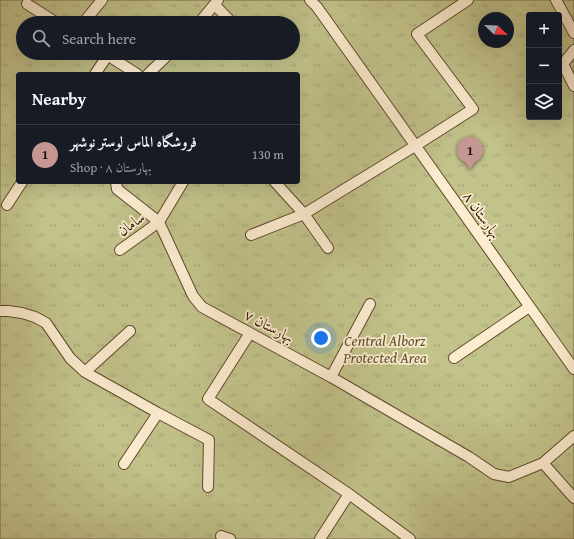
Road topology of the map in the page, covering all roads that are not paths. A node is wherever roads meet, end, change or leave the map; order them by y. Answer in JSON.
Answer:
{"nodes":[{"id":1,"x":102,"y":0,"type":"edge"},
{"id":2,"x":310,"y":0,"type":"edge"},
{"id":3,"x":468,"y":0,"type":"edge"},
{"id":4,"x":556,"y":0,"type":"edge"},
{"id":5,"x":216,"y":2,"type":"edge"},
{"id":6,"x":27,"y":4,"type":"dead end"},
{"id":7,"x":46,"y":16,"type":"edge"},
{"id":8,"x":89,"y":16,"type":"edge"},
{"id":9,"x":205,"y":16,"type":"edge"},
{"id":10,"x":227,"y":16,"type":"edge"},
{"id":11,"x":574,"y":33,"type":"edge"},
{"id":12,"x":574,"y":50,"type":"edge"},
{"id":13,"x":103,"y":60,"type":"edge"},
{"id":14,"x":115,"y":60,"type":"edge"},
{"id":15,"x":163,"y":60,"type":"edge"},
{"id":16,"x":96,"y":72,"type":"edge"},
{"id":17,"x":134,"y":72,"type":"edge"},
{"id":18,"x":150,"y":72,"type":"edge"},
{"id":19,"x":574,"y":86,"type":"edge"},
{"id":20,"x":415,"y":146,"type":"junction"},
{"id":21,"x":21,"y":184,"type":"edge"},
{"id":22,"x":116,"y":184,"type":"edge"},
{"id":23,"x":182,"y":184,"type":"edge"},
{"id":24,"x":277,"y":184,"type":"edge"},
{"id":25,"x":7,"y":205,"type":"dead end"},
{"id":26,"x":304,"y":214,"type":"junction"},
{"id":27,"x":159,"y":222,"type":"junction"},
{"id":28,"x":251,"y":235,"type":"dead end"},
{"id":29,"x":328,"y":248,"type":"dead end"},
{"id":30,"x":120,"y":250,"type":"dead end"},
{"id":31,"x":370,"y":304,"type":"dead end"},
{"id":32,"x":529,"y":307,"type":"junction"},
{"id":33,"x":0,"y":311,"type":"edge"},
{"id":34,"x":130,"y":331,"type":"dead end"},
{"id":35,"x":250,"y":333,"type":"junction"},
{"id":36,"x":454,"y":358,"type":"dead end"},
{"id":37,"x":574,"y":370,"type":"edge"},
{"id":38,"x":85,"y":372,"type":"junction"},
{"id":39,"x":331,"y":377,"type":"junction"},
{"id":40,"x":158,"y":413,"type":"junction"},
{"id":41,"x":574,"y":436,"type":"edge"},
{"id":42,"x":543,"y":463,"type":"junction"},
{"id":43,"x":124,"y":464,"type":"dead end"},
{"id":44,"x":208,"y":487,"type":"dead end"},
{"id":45,"x":349,"y":494,"type":"junction"},
{"id":46,"x":574,"y":498,"type":"edge"},
{"id":47,"x":320,"y":539,"type":"edge"},
{"id":48,"x":410,"y":539,"type":"edge"}],
"edges":[{"from":1,"to":8,"type":"street"},
{"from":2,"to":20,"type":"street","name":"بهارستان ۸"},
{"from":3,"to":20,"type":"street"},
{"from":4,"to":11,"type":"street"},
{"from":5,"to":9,"type":"street"},
{"from":5,"to":10,"type":"street"},
{"from":6,"to":7,"type":"street"},
{"from":12,"to":19,"type":"street"},
{"from":13,"to":16,"type":"street"},
{"from":14,"to":17,"type":"street"},
{"from":15,"to":18,"type":"street"},
{"from":20,"to":26,"type":"street"},
{"from":20,"to":32,"type":"street","name":"بهارستان ۸"},
{"from":21,"to":25,"type":"street"},
{"from":22,"to":27,"type":"street","name":"بهارستان ۷"},
{"from":23,"to":27,"type":"street"},
{"from":24,"to":26,"type":"street"},
{"from":26,"to":28,"type":"street"},
{"from":26,"to":29,"type":"street"},
{"from":27,"to":30,"type":"street","name":"سامان"},
{"from":27,"to":35,"type":"street","name":"بهارستان ۷"},
{"from":31,"to":39,"type":"street"},
{"from":32,"to":36,"type":"street"},
{"from":32,"to":37,"type":"street","name":"بهارستان ۸"},
{"from":33,"to":38,"type":"street"},
{"from":34,"to":38,"type":"street"},
{"from":35,"to":39,"type":"street","name":"بهارستان ۷"},
{"from":35,"to":45,"type":"street"},
{"from":38,"to":40,"type":"street"},
{"from":39,"to":42,"type":"street","name":"بهارستان ۷"},
{"from":40,"to":43,"type":"street"},
{"from":40,"to":44,"type":"street"},
{"from":41,"to":42,"type":"street","name":"بهارستان ۷"},
{"from":42,"to":46,"type":"street"},
{"from":45,"to":47,"type":"street"},
{"from":45,"to":48,"type":"street"}]}
